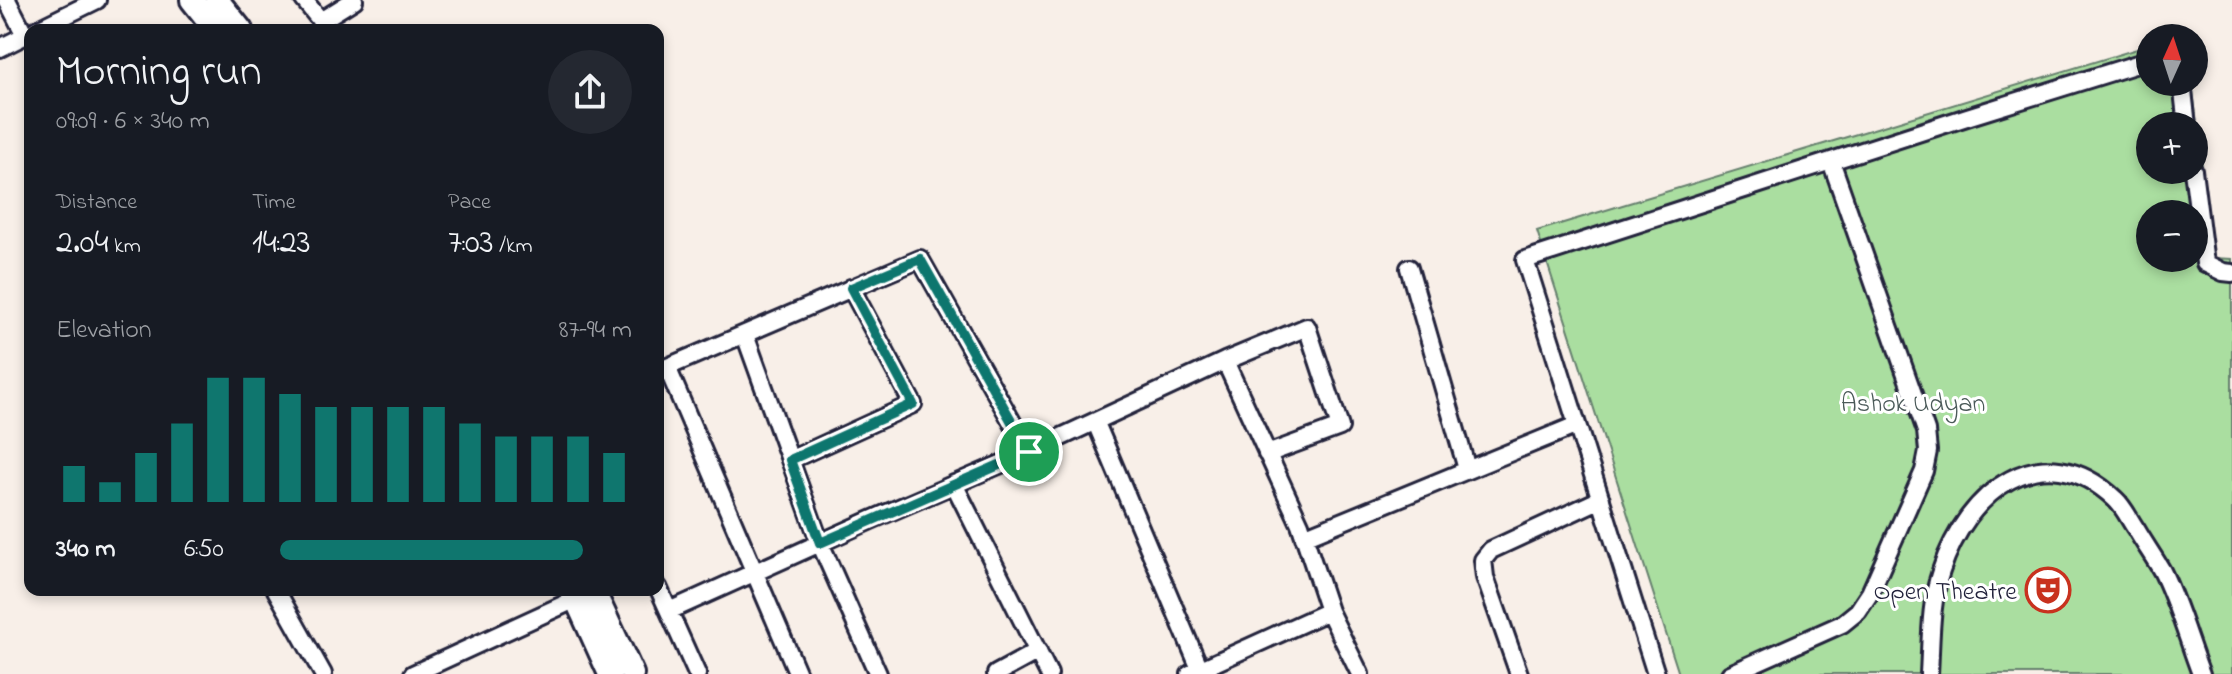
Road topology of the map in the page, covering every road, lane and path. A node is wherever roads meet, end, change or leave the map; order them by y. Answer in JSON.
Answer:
{"nodes":[{"id":1,"x":7,"y":0,"type":"edge"},
{"id":2,"x":97,"y":0,"type":"edge"},
{"id":3,"x":192,"y":0,"type":"edge"},
{"id":4,"x":217,"y":0,"type":"edge"},
{"id":5,"x":304,"y":0,"type":"edge"},
{"id":6,"x":354,"y":0,"type":"edge"},
{"id":7,"x":24,"y":24,"type":"edge"},
{"id":8,"x":48,"y":24,"type":"edge"},
{"id":9,"x":211,"y":24,"type":"edge"},
{"id":10,"x":236,"y":24,"type":"edge"},
{"id":11,"x":324,"y":24,"type":"edge"},
{"id":12,"x":326,"y":24,"type":"edge"},
{"id":13,"x":24,"y":36,"type":"edge"},
{"id":14,"x":0,"y":48,"type":"edge"},
{"id":15,"x":2136,"y":64,"type":"edge"},
{"id":16,"x":1831,"y":161,"type":"junction"},
{"id":17,"x":2195,"y":184,"type":"edge"},
{"id":18,"x":1409,"y":268,"type":"dead end"},
{"id":19,"x":2232,"y":273,"type":"edge"},
{"id":20,"x":851,"y":288,"type":"junction"},
{"id":21,"x":745,"y":335,"type":"junction"},
{"id":22,"x":1225,"y":361,"type":"junction"},
{"id":23,"x":664,"y":368,"type":"edge"},
{"id":24,"x":664,"y":373,"type":"edge"},
{"id":25,"x":1096,"y":423,"type":"junction"},
{"id":26,"x":1577,"y":425,"type":"junction"},
{"id":27,"x":1029,"y":452,"type":"junction"},
{"id":28,"x":1267,"y":454,"type":"junction"},
{"id":29,"x":790,"y":460,"type":"junction"},
{"id":30,"x":1467,"y":469,"type":"junction"},
{"id":31,"x":954,"y":484,"type":"junction"},
{"id":32,"x":1601,"y":499,"type":"junction"},
{"id":33,"x":1304,"y":537,"type":"junction"},
{"id":34,"x":820,"y":543,"type":"junction"},
{"id":35,"x":754,"y":574,"type":"junction"},
{"id":36,"x":279,"y":596,"type":"edge"},
{"id":37,"x":574,"y":596,"type":"edge"},
{"id":38,"x":581,"y":596,"type":"edge"},
{"id":39,"x":582,"y":596,"type":"edge"},
{"id":40,"x":662,"y":596,"type":"edge"},
{"id":41,"x":669,"y":611,"type":"junction"},
{"id":42,"x":1329,"y":611,"type":"junction"},
{"id":43,"x":1038,"y":651,"type":"junction"},
{"id":44,"x":1195,"y":672,"type":"edge"},
{"id":45,"x":323,"y":674,"type":"edge"},
{"id":46,"x":413,"y":674,"type":"edge"},
{"id":47,"x":610,"y":674,"type":"edge"},
{"id":48,"x":632,"y":674,"type":"edge"},
{"id":49,"x":697,"y":674,"type":"edge"},
{"id":50,"x":798,"y":674,"type":"edge"},
{"id":51,"x":878,"y":674,"type":"edge"},
{"id":52,"x":996,"y":674,"type":"edge"},
{"id":53,"x":1049,"y":674,"type":"edge"},
{"id":54,"x":1360,"y":674,"type":"edge"},
{"id":55,"x":1519,"y":674,"type":"edge"},
{"id":56,"x":1656,"y":674,"type":"edge"},
{"id":57,"x":1730,"y":674,"type":"edge"},
{"id":58,"x":1929,"y":674,"type":"edge"},
{"id":59,"x":2201,"y":674,"type":"edge"}],
"edges":[{"from":1,"to":7,"type":"street"},
{"from":2,"to":8,"type":"street"},
{"from":3,"to":9,"type":"main road"},
{"from":4,"to":10,"type":"main road"},
{"from":5,"to":11,"type":"street"},
{"from":6,"to":12,"type":"street"},
{"from":13,"to":14,"type":"street"},
{"from":15,"to":16,"type":"street"},
{"from":16,"to":26,"type":"street"},
{"from":16,"to":57,"type":"street"},
{"from":17,"to":19,"type":"street"},
{"from":18,"to":30,"type":"street"},
{"from":20,"to":21,"type":"street"},
{"from":20,"to":27,"type":"street"},
{"from":20,"to":29,"type":"street"},
{"from":21,"to":23,"type":"street"},
{"from":21,"to":29,"type":"street"},
{"from":22,"to":25,"type":"street"},
{"from":22,"to":28,"type":"street"},
{"from":22,"to":28,"type":"street"},
{"from":24,"to":35,"type":"street"},
{"from":25,"to":27,"type":"street"},
{"from":25,"to":44,"type":"street"},
{"from":26,"to":30,"type":"street"},
{"from":26,"to":32,"type":"street"},
{"from":27,"to":31,"type":"street"},
{"from":28,"to":33,"type":"street"},
{"from":29,"to":34,"type":"street"},
{"from":30,"to":33,"type":"street"},
{"from":31,"to":34,"type":"street"},
{"from":31,"to":43,"type":"street"},
{"from":32,"to":55,"type":"street"},
{"from":32,"to":56,"type":"street"},
{"from":33,"to":42,"type":"street"},
{"from":34,"to":35,"type":"street"},
{"from":34,"to":51,"type":"street"},
{"from":35,"to":41,"type":"street"},
{"from":35,"to":50,"type":"street"},
{"from":36,"to":45,"type":"street"},
{"from":37,"to":46,"type":"street"},
{"from":38,"to":47,"type":"main road"},
{"from":39,"to":48,"type":"main road"},
{"from":40,"to":41,"type":"street"},
{"from":41,"to":49,"type":"street"},
{"from":42,"to":44,"type":"street"},
{"from":42,"to":54,"type":"street"},
{"from":43,"to":52,"type":"street"},
{"from":43,"to":53,"type":"street"},
{"from":58,"to":59,"type":"street"}]}
